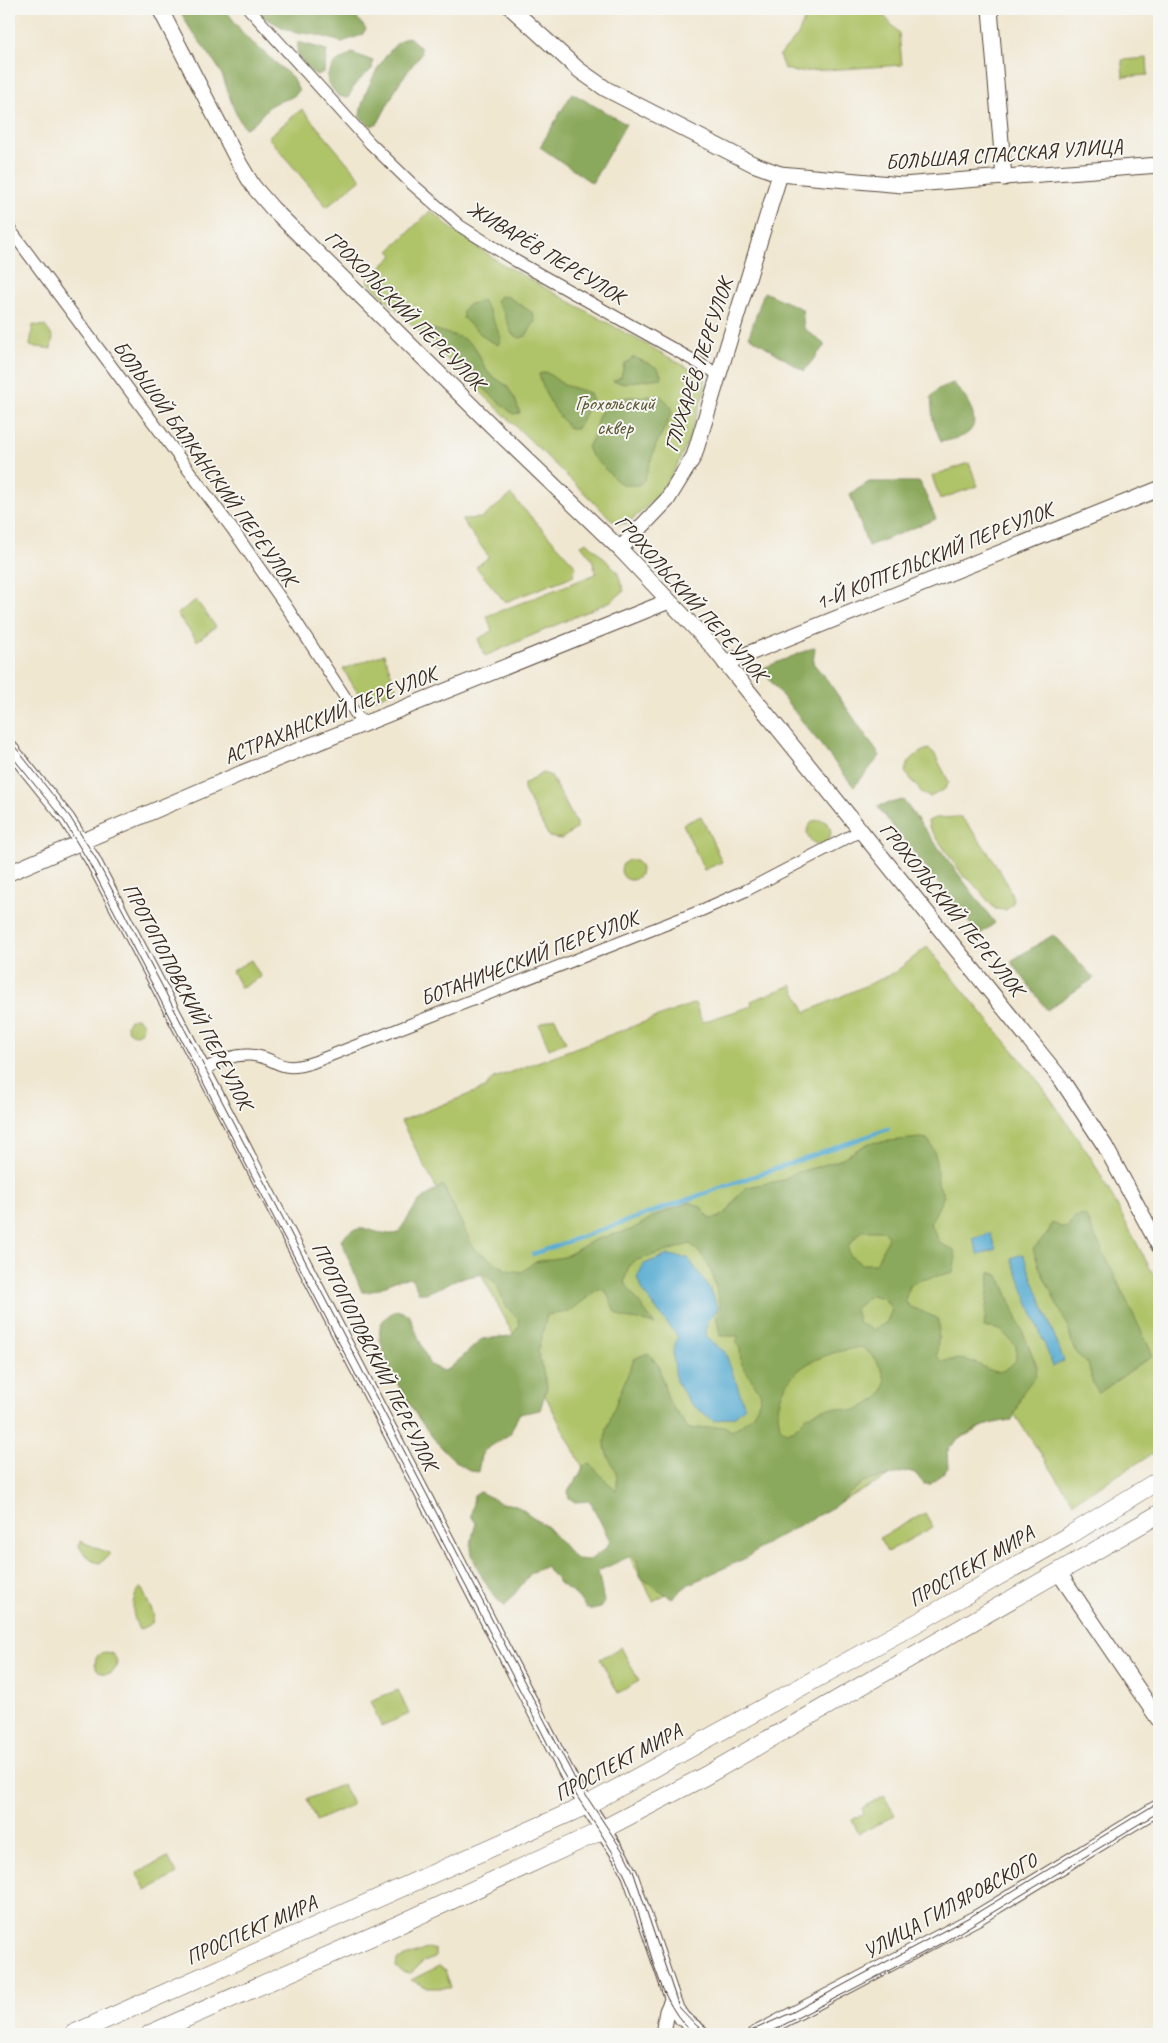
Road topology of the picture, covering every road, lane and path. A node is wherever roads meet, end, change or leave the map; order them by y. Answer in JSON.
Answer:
{"nodes":[{"id":1,"x":160,"y":9,"type":"edge"},
{"id":2,"x":249,"y":9,"type":"edge"},
{"id":3,"x":512,"y":9,"type":"edge"},
{"id":4,"x":990,"y":9,"type":"edge"},
{"id":5,"x":1159,"y":165,"type":"edge"},
{"id":6,"x":780,"y":174,"type":"junction"},
{"id":7,"x":1004,"y":178,"type":"junction"},
{"id":8,"x":9,"y":228,"type":"edge"},
{"id":9,"x":718,"y":374,"type":"junction"},
{"id":10,"x":1159,"y":489,"type":"edge"},
{"id":11,"x":620,"y":548,"type":"junction"},
{"id":12,"x":669,"y":601,"type":"junction"},
{"id":13,"x":725,"y":663,"type":"junction"},
{"id":14,"x":363,"y":725,"type":"junction"},
{"id":15,"x":9,"y":747,"type":"edge"},
{"id":16,"x":860,"y":831,"type":"junction"},
{"id":17,"x":81,"y":841,"type":"junction"},
{"id":18,"x":9,"y":873,"type":"edge"},
{"id":19,"x":202,"y":1070,"type":"junction"},
{"id":20,"x":1159,"y":1246,"type":"edge"},
{"id":21,"x":1159,"y":1480,"type":"edge"},
{"id":22,"x":1159,"y":1514,"type":"edge"},
{"id":23,"x":1059,"y":1573,"type":"junction"},
{"id":24,"x":1159,"y":1720,"type":"edge"},
{"id":25,"x":587,"y":1805,"type":"junction"},
{"id":26,"x":1159,"y":1807,"type":"edge"},
{"id":27,"x":602,"y":1830,"type":"junction"},
{"id":28,"x":672,"y":2000,"type":"junction"},
{"id":29,"x":72,"y":2034,"type":"edge"},
{"id":30,"x":150,"y":2034,"type":"edge"},
{"id":31,"x":663,"y":2034,"type":"edge"},
{"id":32,"x":702,"y":2034,"type":"edge"},
{"id":33,"x":756,"y":2034,"type":"edge"}],
"edges":[{"from":1,"to":11,"type":"street","name":"ГРОХОЛЬСКИЙ ПЕРЕУЛОК"},
{"from":2,"to":9,"type":"street","name":"ЖИВАРЁВ ПЕРЕУЛОК"},
{"from":3,"to":6,"type":"street","name":"БОЛЬШАЯ СПАССКАЯ УЛИЦА"},
{"from":4,"to":7,"type":"street"},
{"from":5,"to":7,"type":"street","name":"БОЛЬШАЯ СПАССКАЯ УЛИЦА"},
{"from":6,"to":7,"type":"street","name":"БОЛЬШАЯ СПАССКАЯ УЛИЦА"},
{"from":6,"to":9,"type":"street","name":"ГЛУХАРЁВ ПЕРЕУЛОК"},
{"from":8,"to":14,"type":"street","name":"БОЛЬШОЙ БАЛКАНСКИЙ ПЕРЕУЛОК"},
{"from":9,"to":11,"type":"street","name":"ГЛУХАРЁВ ПЕРЕУЛОК"},
{"from":10,"to":13,"type":"street","name":"1-Й КОПТЕЛЬСКИЙ ПЕРЕУЛОК"},
{"from":11,"to":12,"type":"street","name":"ГРОХОЛЬСКИЙ ПЕРЕУЛОК"},
{"from":12,"to":13,"type":"street","name":"ГРОХОЛЬСКИЙ ПЕРЕУЛОК"},
{"from":12,"to":14,"type":"street","name":"АСТРАХАНСКИЙ ПЕРЕУЛОК"},
{"from":13,"to":16,"type":"street","name":"ГРОХОЛЬСКИЙ ПЕРЕУЛОК"},
{"from":14,"to":17,"type":"street","name":"АСТРАХАНСКИЙ ПЕРЕУЛОК"},
{"from":15,"to":17,"type":"street","name":"ПРОТОПОПОВСКИЙ ПЕРЕУЛОК"},
{"from":16,"to":19,"type":"street","name":"БОТАНИЧЕСКИЙ ПЕРЕУЛОК"},
{"from":16,"to":20,"type":"street","name":"ГРОХОЛЬСКИЙ ПЕРЕУЛОК"},
{"from":17,"to":18,"type":"street","name":"АСТРАХАНСКИЙ ПЕРЕУЛОК"},
{"from":17,"to":19,"type":"street","name":"ПРОТОПОПОВСКИЙ ПЕРЕУЛОК"},
{"from":19,"to":25,"type":"street","name":"ПРОТОПОПОВСКИЙ ПЕРЕУЛОК"},
{"from":21,"to":25,"type":"main road","name":"ПРОСПЕКТ МИРА"},
{"from":22,"to":23,"type":"main road"},
{"from":23,"to":24,"type":"street"},
{"from":23,"to":27,"type":"main road"},
{"from":25,"to":27,"type":"street","name":"ПРОТОПОПОВСКИЙ ПЕРЕУЛОК"},
{"from":25,"to":29,"type":"main road","name":"ПРОСПЕКТ МИРА"},
{"from":26,"to":33,"type":"street","name":"УЛИЦА ГИЛЯРОВСКОГО"},
{"from":27,"to":28,"type":"street","name":"ПРОТОПОПОВСКИЙ ПЕРЕУЛОК"},
{"from":27,"to":30,"type":"main road"},
{"from":28,"to":31,"type":"street"},
{"from":28,"to":32,"type":"street"}]}
